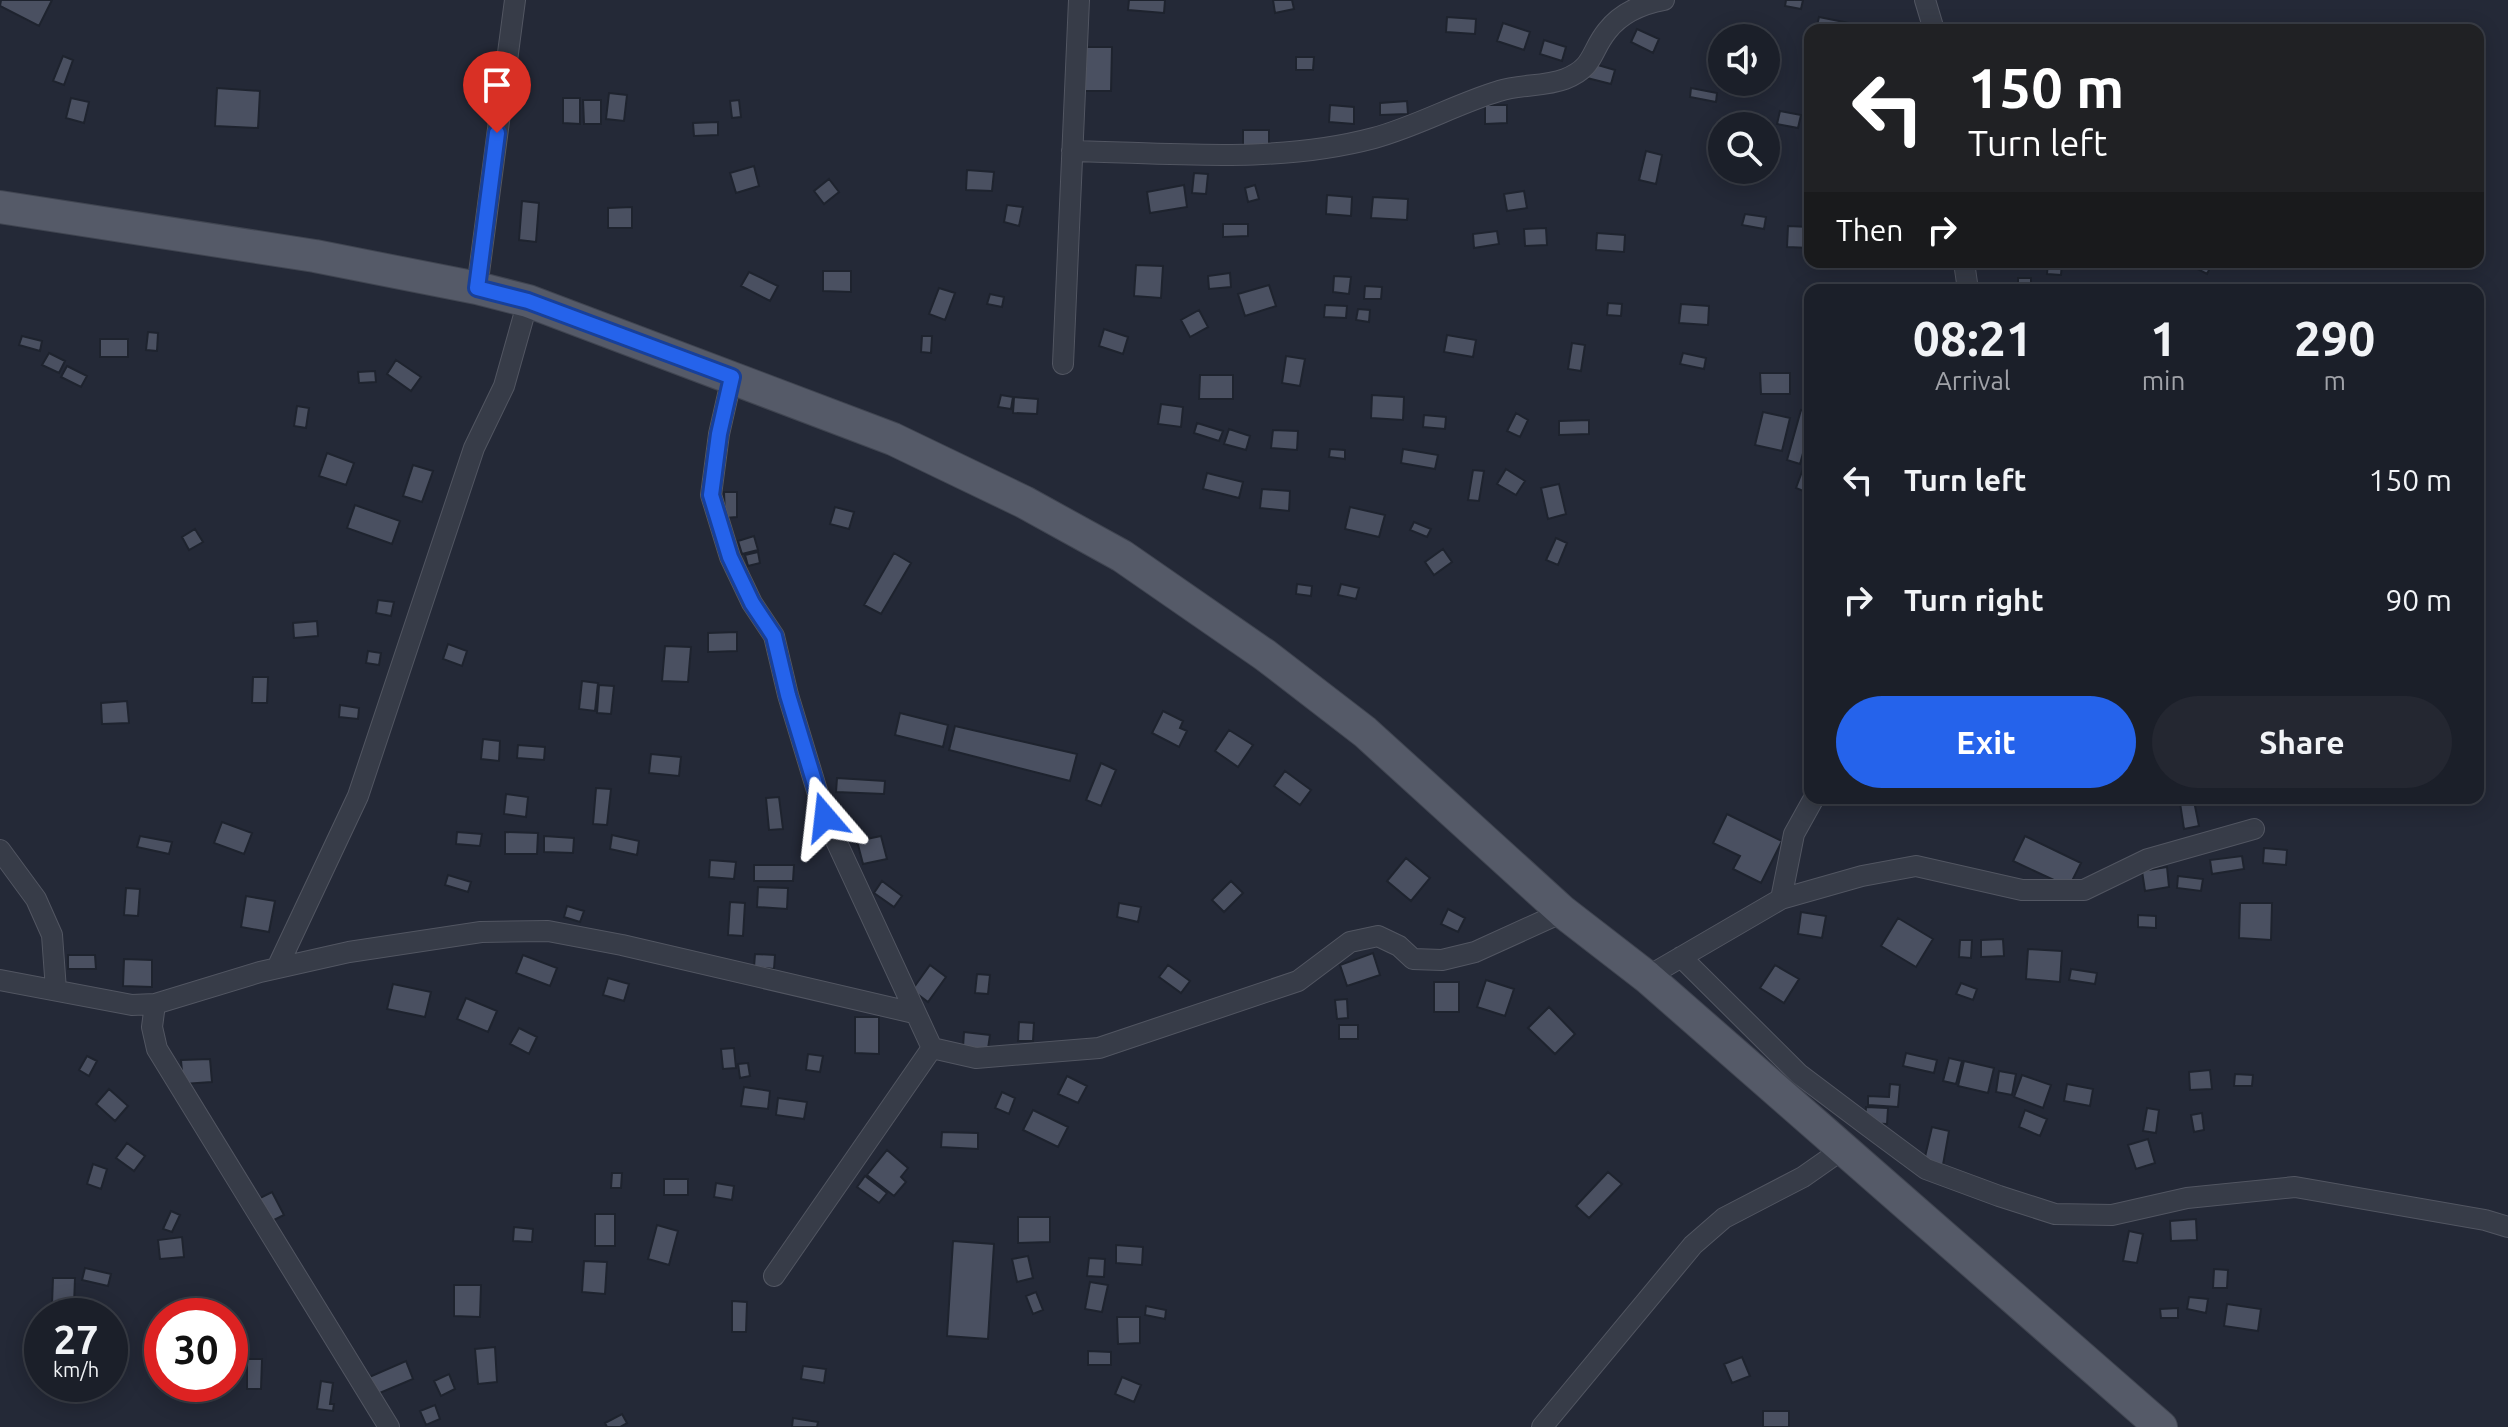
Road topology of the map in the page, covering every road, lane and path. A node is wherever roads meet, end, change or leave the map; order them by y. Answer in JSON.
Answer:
{"nodes":[{"id":1,"x":515,"y":0,"type":"edge"},
{"id":2,"x":1079,"y":0,"type":"edge"},
{"id":3,"x":1664,"y":0,"type":"edge"},
{"id":4,"x":1925,"y":0,"type":"edge"},
{"id":5,"x":1932,"y":24,"type":"edge"},
{"id":6,"x":1072,"y":151,"type":"junction"},
{"id":7,"x":0,"y":207,"type":"edge"},
{"id":8,"x":477,"y":288,"type":"junction"},
{"id":9,"x":528,"y":301,"type":"junction"},
{"id":10,"x":1063,"y":364,"type":"dead end"},
{"id":11,"x":732,"y":377,"type":"junction"},
{"id":12,"x":1811,"y":804,"type":"edge"},
{"id":13,"x":2254,"y":829,"type":"dead end"},
{"id":14,"x":0,"y":850,"type":"edge"},
{"id":15,"x":1781,"y":899,"type":"junction"},
{"id":16,"x":1563,"y":912,"type":"junction"},
{"id":17,"x":1681,"y":957,"type":"junction"},
{"id":18,"x":277,"y":968,"type":"junction"},
{"id":19,"x":1647,"y":977,"type":"junction"},
{"id":20,"x":0,"y":980,"type":"edge"},
{"id":21,"x":56,"y":990,"type":"junction"},
{"id":22,"x":155,"y":1004,"type":"junction"},
{"id":23,"x":914,"y":1013,"type":"junction"},
{"id":24,"x":932,"y":1048,"type":"junction"},
{"id":25,"x":1843,"y":1149,"type":"junction"},
{"id":26,"x":2508,"y":1227,"type":"edge"},
{"id":27,"x":774,"y":1276,"type":"dead end"},
{"id":28,"x":1544,"y":1426,"type":"edge"},
{"id":29,"x":389,"y":1427,"type":"edge"},
{"id":30,"x":2161,"y":1427,"type":"edge"}],
"edges":[{"from":1,"to":8,"type":"street"},
{"from":2,"to":6,"type":"street"},
{"from":3,"to":6,"type":"street"},
{"from":4,"to":5,"type":"street"},
{"from":6,"to":10,"type":"street"},
{"from":7,"to":8,"type":"main road"},
{"from":8,"to":9,"type":"main road"},
{"from":9,"to":11,"type":"main road"},
{"from":9,"to":18,"type":"street"},
{"from":11,"to":16,"type":"main road"},
{"from":11,"to":23,"type":"street"},
{"from":12,"to":15,"type":"street"},
{"from":13,"to":15,"type":"street"},
{"from":14,"to":21,"type":"street"},
{"from":15,"to":17,"type":"street"},
{"from":16,"to":19,"type":"main road"},
{"from":16,"to":24,"type":"street"},
{"from":17,"to":19,"type":"street"},
{"from":17,"to":26,"type":"street"},
{"from":18,"to":22,"type":"street"},
{"from":18,"to":23,"type":"street"},
{"from":19,"to":25,"type":"main road"},
{"from":20,"to":21,"type":"street"},
{"from":21,"to":22,"type":"street"},
{"from":22,"to":29,"type":"street"},
{"from":23,"to":24,"type":"street"},
{"from":24,"to":27,"type":"street"},
{"from":25,"to":28,"type":"street"},
{"from":25,"to":30,"type":"main road"}]}
